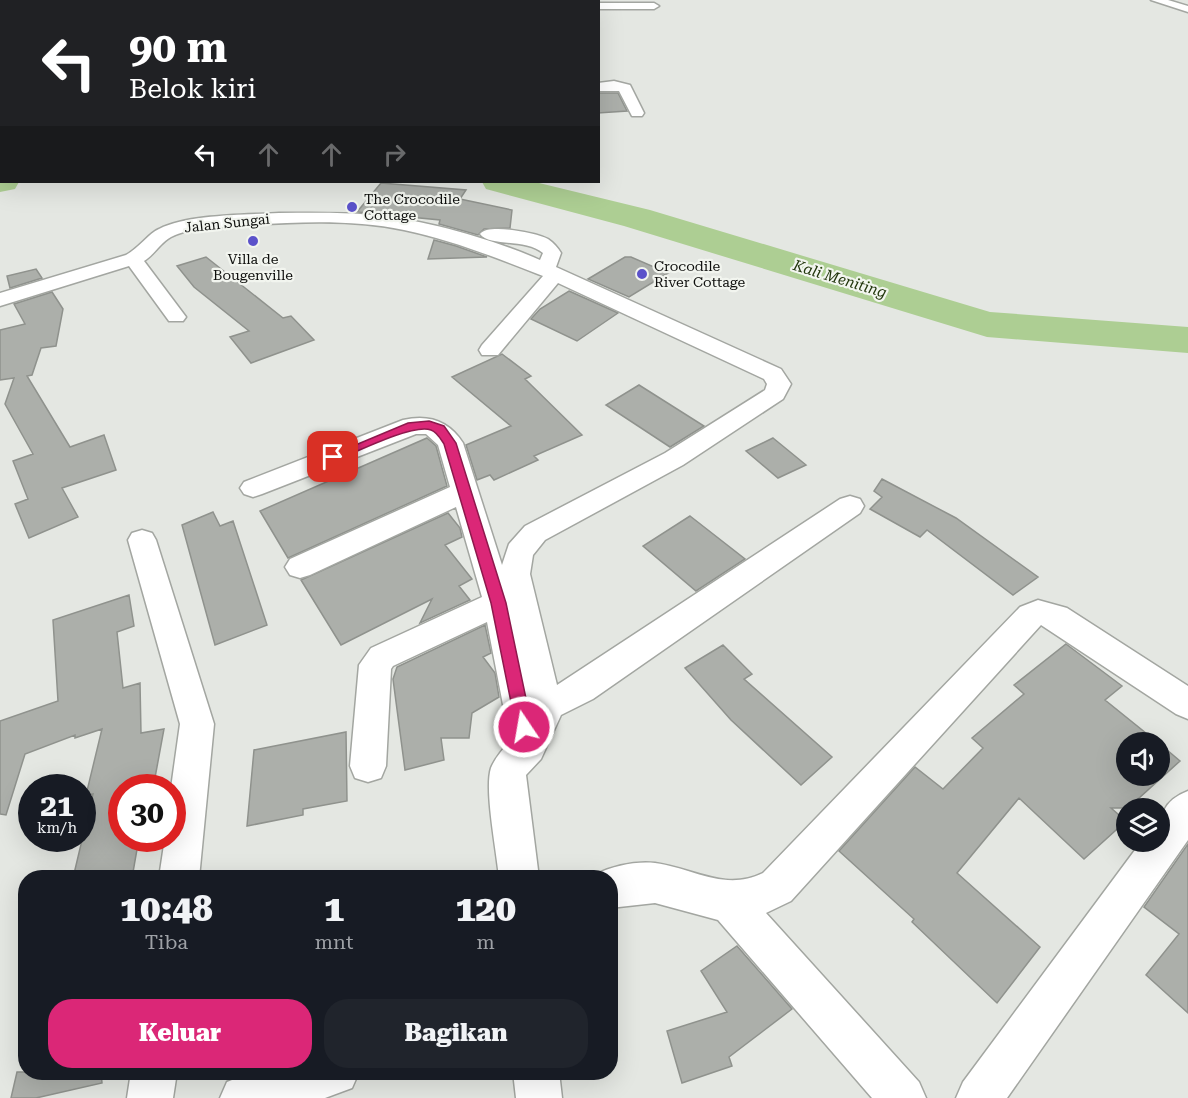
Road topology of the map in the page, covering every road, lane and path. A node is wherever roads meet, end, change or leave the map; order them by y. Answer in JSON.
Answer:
{"nodes":[{"id":1,"x":1156,"y":0,"type":"edge"},
{"id":2,"x":600,"y":6,"type":"edge"},
{"id":3,"x":654,"y":6,"type":"edge"},
{"id":4,"x":1188,"y":9,"type":"edge"},
{"id":5,"x":600,"y":87,"type":"edge"},
{"id":6,"x":637,"y":113,"type":"dead end"},
{"id":7,"x":432,"y":225,"type":"dead end"},
{"id":8,"x":133,"y":259,"type":"junction"},
{"id":9,"x":550,"y":272,"type":"junction"},
{"id":10,"x":0,"y":300,"type":"edge"},
{"id":11,"x":176,"y":317,"type":"dead end"},
{"id":12,"x":490,"y":350,"type":"dead end"},
{"id":13,"x":254,"y":488,"type":"dead end"},
{"id":14,"x":464,"y":492,"type":"junction"},
{"id":15,"x":850,"y":506,"type":"dead end"},
{"id":16,"x":142,"y":540,"type":"dead end"},
{"id":17,"x":300,"y":567,"type":"dead end"},
{"id":18,"x":498,"y":603,"type":"junction"},
{"id":19,"x":1188,"y":704,"type":"edge"},
{"id":20,"x":544,"y":707,"type":"junction"},
{"id":21,"x":529,"y":748,"type":"junction"},
{"id":22,"x":368,"y":766,"type":"dead end"},
{"id":23,"x":1188,"y":809,"type":"edge"},
{"id":24,"x":180,"y":870,"type":"edge"},
{"id":25,"x":518,"y":870,"type":"edge"},
{"id":26,"x":618,"y":886,"type":"edge"},
{"id":27,"x":728,"y":901,"type":"junction"},
{"id":28,"x":152,"y":1080,"type":"edge"},
{"id":29,"x":307,"y":1080,"type":"edge"},
{"id":30,"x":537,"y":1080,"type":"edge"},
{"id":31,"x":150,"y":1098,"type":"edge"},
{"id":32,"x":243,"y":1098,"type":"edge"},
{"id":33,"x":539,"y":1098,"type":"edge"},
{"id":34,"x":903,"y":1098,"type":"edge"},
{"id":35,"x":979,"y":1098,"type":"edge"}],
"edges":[{"from":1,"to":4,"type":"street"},
{"from":2,"to":3,"type":"street"},
{"from":5,"to":6,"type":"street"},
{"from":7,"to":9,"type":"street"},
{"from":8,"to":9,"type":"street","name":"Jalan Sungai"},
{"from":8,"to":10,"type":"street","name":"Jalan Sungai"},
{"from":8,"to":11,"type":"street"},
{"from":9,"to":12,"type":"street"},
{"from":9,"to":20,"type":"street","name":"Jalan Sungai"},
{"from":13,"to":14,"type":"street"},
{"from":14,"to":17,"type":"street"},
{"from":14,"to":18,"type":"street"},
{"from":15,"to":20,"type":"street"},
{"from":16,"to":24,"type":"street"},
{"from":18,"to":21,"type":"street"},
{"from":18,"to":22,"type":"street"},
{"from":19,"to":27,"type":"street"},
{"from":20,"to":21,"type":"street"},
{"from":21,"to":25,"type":"street"},
{"from":23,"to":35,"type":"street"},
{"from":26,"to":27,"type":"street"},
{"from":27,"to":34,"type":"street"},
{"from":28,"to":31,"type":"street"},
{"from":29,"to":32,"type":"street"},
{"from":30,"to":33,"type":"street"}]}
